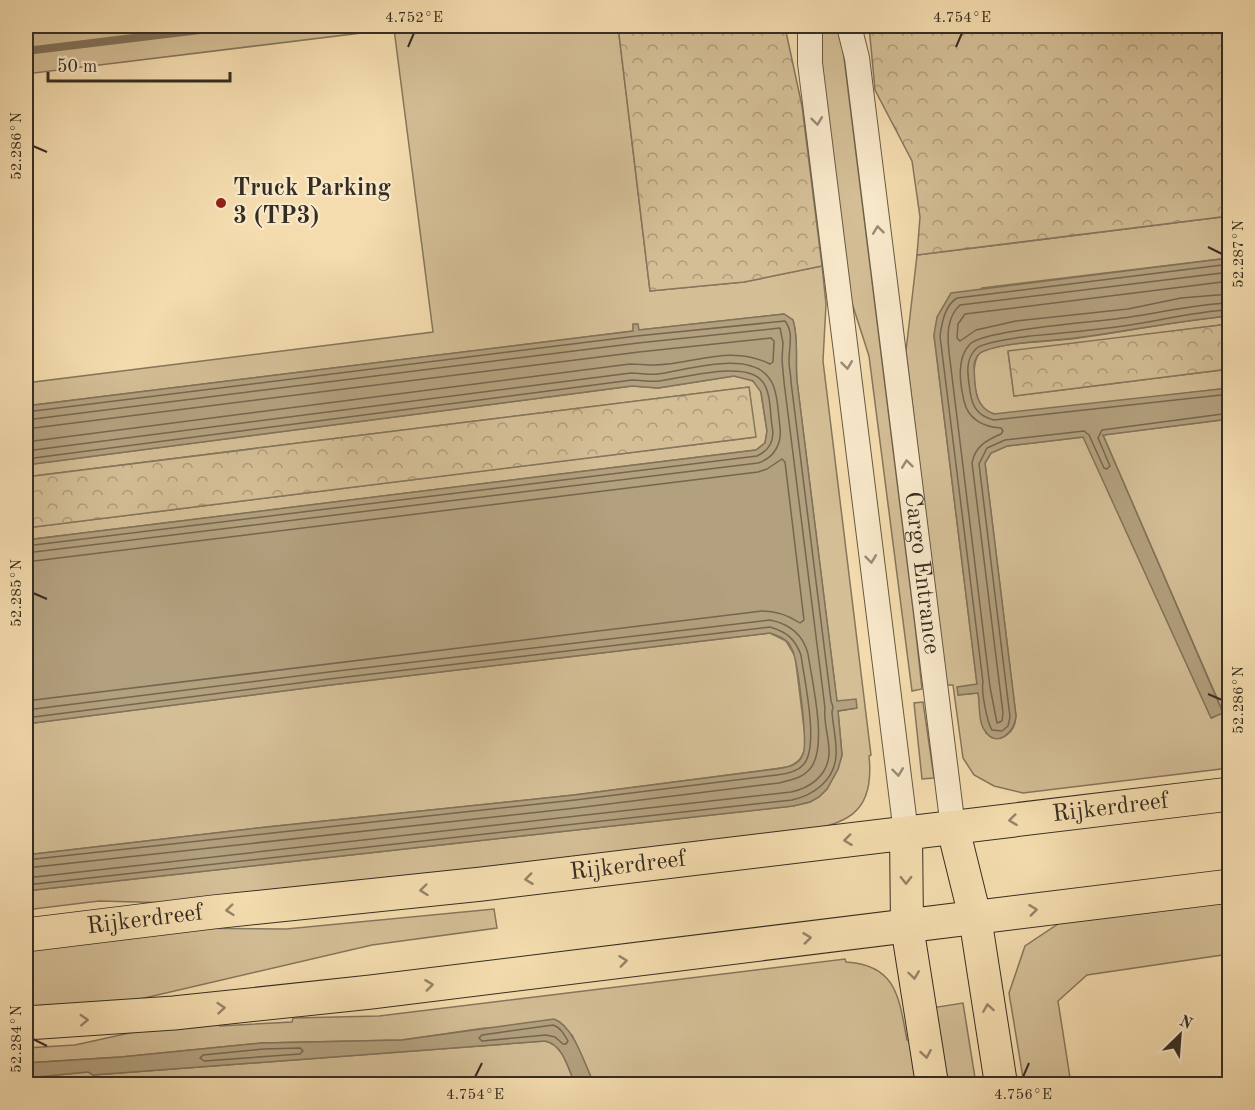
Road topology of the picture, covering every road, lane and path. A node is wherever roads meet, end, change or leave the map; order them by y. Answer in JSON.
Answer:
{"nodes":[{"id":1,"x":795,"y":26,"type":"edge"},
{"id":2,"x":810,"y":26,"type":"edge"},
{"id":3,"x":849,"y":26,"type":"edge"},
{"id":4,"x":860,"y":26,"type":"edge"},
{"id":5,"x":857,"y":58,"type":"junction"},
{"id":6,"x":810,"y":63,"type":"junction"},
{"id":7,"x":1230,"y":794,"type":"edge"},
{"id":8,"x":953,"y":828,"type":"junction"},
{"id":9,"x":906,"y":833,"type":"junction"},
{"id":10,"x":1230,"y":885,"type":"edge"},
{"id":11,"x":975,"y":917,"type":"junction"},
{"id":12,"x":907,"y":926,"type":"junction"},
{"id":13,"x":26,"y":934,"type":"edge"},
{"id":14,"x":26,"y":1023,"type":"edge"},
{"id":15,"x":932,"y":1084,"type":"edge"},
{"id":16,"x":1000,"y":1084,"type":"edge"}],
"edges":[{"from":1,"to":6,"type":"street","name":"Cargo Entrance"},
{"from":2,"to":6,"type":"street","name":"Cargo Entrance"},
{"from":3,"to":5,"type":"street","name":"Cargo Entrance"},
{"from":4,"to":5,"type":"street","name":"Cargo Entrance"},
{"from":8,"to":5,"type":"street","name":"Cargo Entrance","one_way":true},
{"from":6,"to":9,"type":"street","name":"Cargo Entrance","one_way":true},
{"from":7,"to":8,"type":"highway","name":"Rijkerdreef","one_way":true},
{"from":8,"to":9,"type":"highway","name":"Rijkerdreef"},
{"from":8,"to":11,"type":"main road","name":"Cargo Entrance"},
{"from":9,"to":12,"type":"main road","name":"Cargo Entrance","one_way":true},
{"from":9,"to":13,"type":"highway","name":"Rijkerdreef","one_way":true},
{"from":11,"to":10,"type":"highway","one_way":true},
{"from":11,"to":12,"type":"highway"},
{"from":16,"to":11,"type":"main road","name":"Cargo Entrance","one_way":true},
{"from":14,"to":12,"type":"highway","one_way":true},
{"from":12,"to":15,"type":"main road","name":"Cargo Entrance","one_way":true}]}
